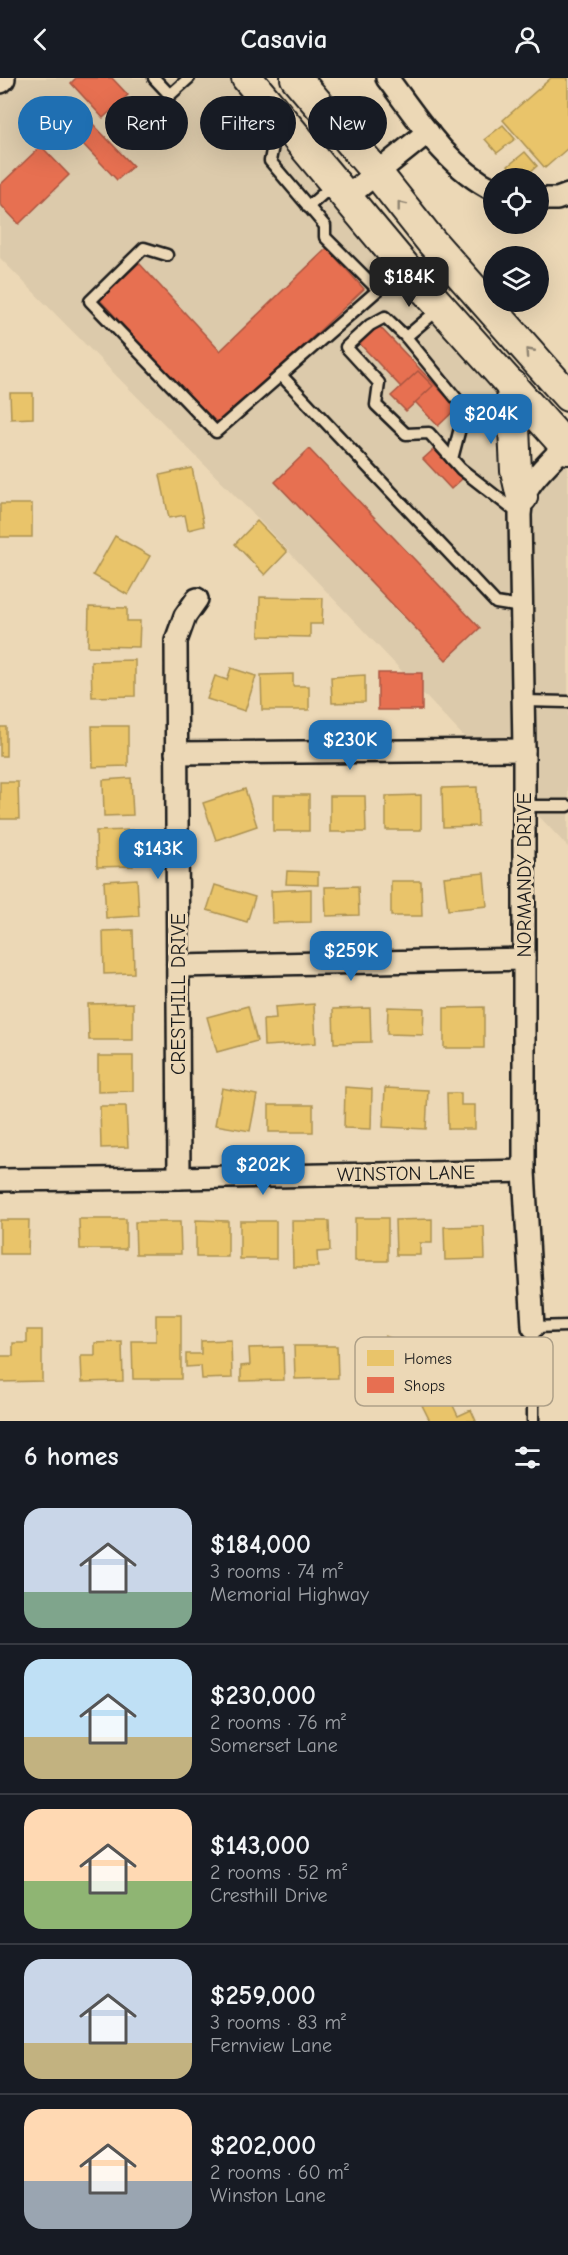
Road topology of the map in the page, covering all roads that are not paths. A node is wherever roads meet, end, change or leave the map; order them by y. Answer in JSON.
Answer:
{"nodes":[{"id":1,"x":154,"y":78,"type":"edge"},
{"id":2,"x":189,"y":78,"type":"edge"},
{"id":3,"x":247,"y":78,"type":"edge"},
{"id":4,"x":296,"y":78,"type":"edge"},
{"id":5,"x":387,"y":78,"type":"edge"},
{"id":6,"x":263,"y":96,"type":"edge"},
{"id":7,"x":428,"y":132,"type":"junction"},
{"id":8,"x":296,"y":134,"type":"edge"},
{"id":9,"x":272,"y":150,"type":"edge"},
{"id":10,"x":376,"y":173,"type":"junction"},
{"id":11,"x":483,"y":183,"type":"edge"},
{"id":12,"x":342,"y":189,"type":"junction"},
{"id":13,"x":568,"y":195,"type":"edge"},
{"id":14,"x":549,"y":199,"type":"edge"},
{"id":15,"x":308,"y":207,"type":"junction"},
{"id":16,"x":167,"y":255,"type":"dead end"},
{"id":17,"x":404,"y":266,"type":"junction"},
{"id":18,"x":378,"y":290,"type":"junction"},
{"id":19,"x":440,"y":308,"type":"junction"},
{"id":20,"x":406,"y":338,"type":"junction"},
{"id":21,"x":281,"y":375,"type":"junction"},
{"id":22,"x":512,"y":385,"type":"junction"},
{"id":23,"x":568,"y":396,"type":"edge"},
{"id":24,"x":567,"y":445,"type":"edge"},
{"id":25,"x":452,"y":459,"type":"junction"},
{"id":26,"x":521,"y":506,"type":"junction"},
{"id":27,"x":197,"y":599,"type":"dead end"},
{"id":28,"x":521,"y":607,"type":"junction"},
{"id":29,"x":524,"y":701,"type":"junction"},
{"id":30,"x":568,"y":702,"type":"edge"},
{"id":31,"x":524,"y":750,"type":"junction"},
{"id":32,"x":176,"y":753,"type":"junction"},
{"id":33,"x":524,"y":806,"type":"junction"},
{"id":34,"x":568,"y":806,"type":"edge"},
{"id":35,"x":524,"y":959,"type":"junction"},
{"id":36,"x":178,"y":966,"type":"junction"},
{"id":37,"x":524,"y":1171,"type":"junction"},
{"id":38,"x":179,"y":1178,"type":"junction"},
{"id":39,"x":0,"y":1180,"type":"edge"},
{"id":40,"x":568,"y":1326,"type":"edge"},
{"id":41,"x":533,"y":1327,"type":"junction"},
{"id":42,"x":533,"y":1337,"type":"edge"},
{"id":43,"x":534,"y":1406,"type":"edge"},
{"id":44,"x":534,"y":1421,"type":"edge"}],
"edges":[{"from":1,"to":2,"type":"lane"},
{"from":3,"to":6,"type":"main road"},
{"from":4,"to":10,"type":"main road"},
{"from":5,"to":7,"type":"street"},
{"from":7,"to":10,"type":"street"},
{"from":7,"to":11,"type":"street"},
{"from":8,"to":12,"type":"main road"},
{"from":9,"to":15,"type":"lane"},
{"from":10,"to":12,"type":"street"},
{"from":23,"to":10,"type":"main road","one_way":true},
{"from":12,"to":15,"type":"lane"},
{"from":12,"to":17,"type":"main road"},
{"from":13,"to":14,"type":"street"},
{"from":15,"to":18,"type":"lane"},
{"from":16,"to":21,"type":"lane"},
{"from":17,"to":18,"type":"lane"},
{"from":17,"to":19,"type":"main road"},
{"from":18,"to":21,"type":"lane"},
{"from":19,"to":20,"type":"lane"},
{"from":19,"to":22,"type":"main road"},
{"from":20,"to":25,"type":"lane"},
{"from":20,"to":25,"type":"lane"},
{"from":21,"to":28,"type":"lane"},
{"from":22,"to":24,"type":"main road"},
{"from":22,"to":26,"type":"main road"},
{"from":24,"to":26,"type":"street"},
{"from":25,"to":26,"type":"lane"},
{"from":26,"to":28,"type":"street","name":"NORMANDY DRIVE"},
{"from":27,"to":32,"type":"street","name":"CRESTHILL DRIVE"},
{"from":28,"to":29,"type":"street","name":"NORMANDY DRIVE"},
{"from":29,"to":30,"type":"lane"},
{"from":29,"to":31,"type":"street","name":"NORMANDY DRIVE"},
{"from":31,"to":32,"type":"street"},
{"from":31,"to":33,"type":"street","name":"NORMANDY DRIVE"},
{"from":32,"to":36,"type":"street","name":"CRESTHILL DRIVE"},
{"from":33,"to":34,"type":"lane"},
{"from":33,"to":35,"type":"street","name":"NORMANDY DRIVE"},
{"from":35,"to":36,"type":"street"},
{"from":35,"to":37,"type":"street","name":"NORMANDY DRIVE"},
{"from":36,"to":38,"type":"street","name":"CRESTHILL DRIVE"},
{"from":37,"to":38,"type":"street","name":"WINSTON LANE"},
{"from":37,"to":41,"type":"street","name":"NORMANDY DRIVE"},
{"from":38,"to":39,"type":"street","name":"WINSTON LANE"},
{"from":40,"to":41,"type":"lane"},
{"from":41,"to":42,"type":"lane"},
{"from":43,"to":44,"type":"lane"}]}
